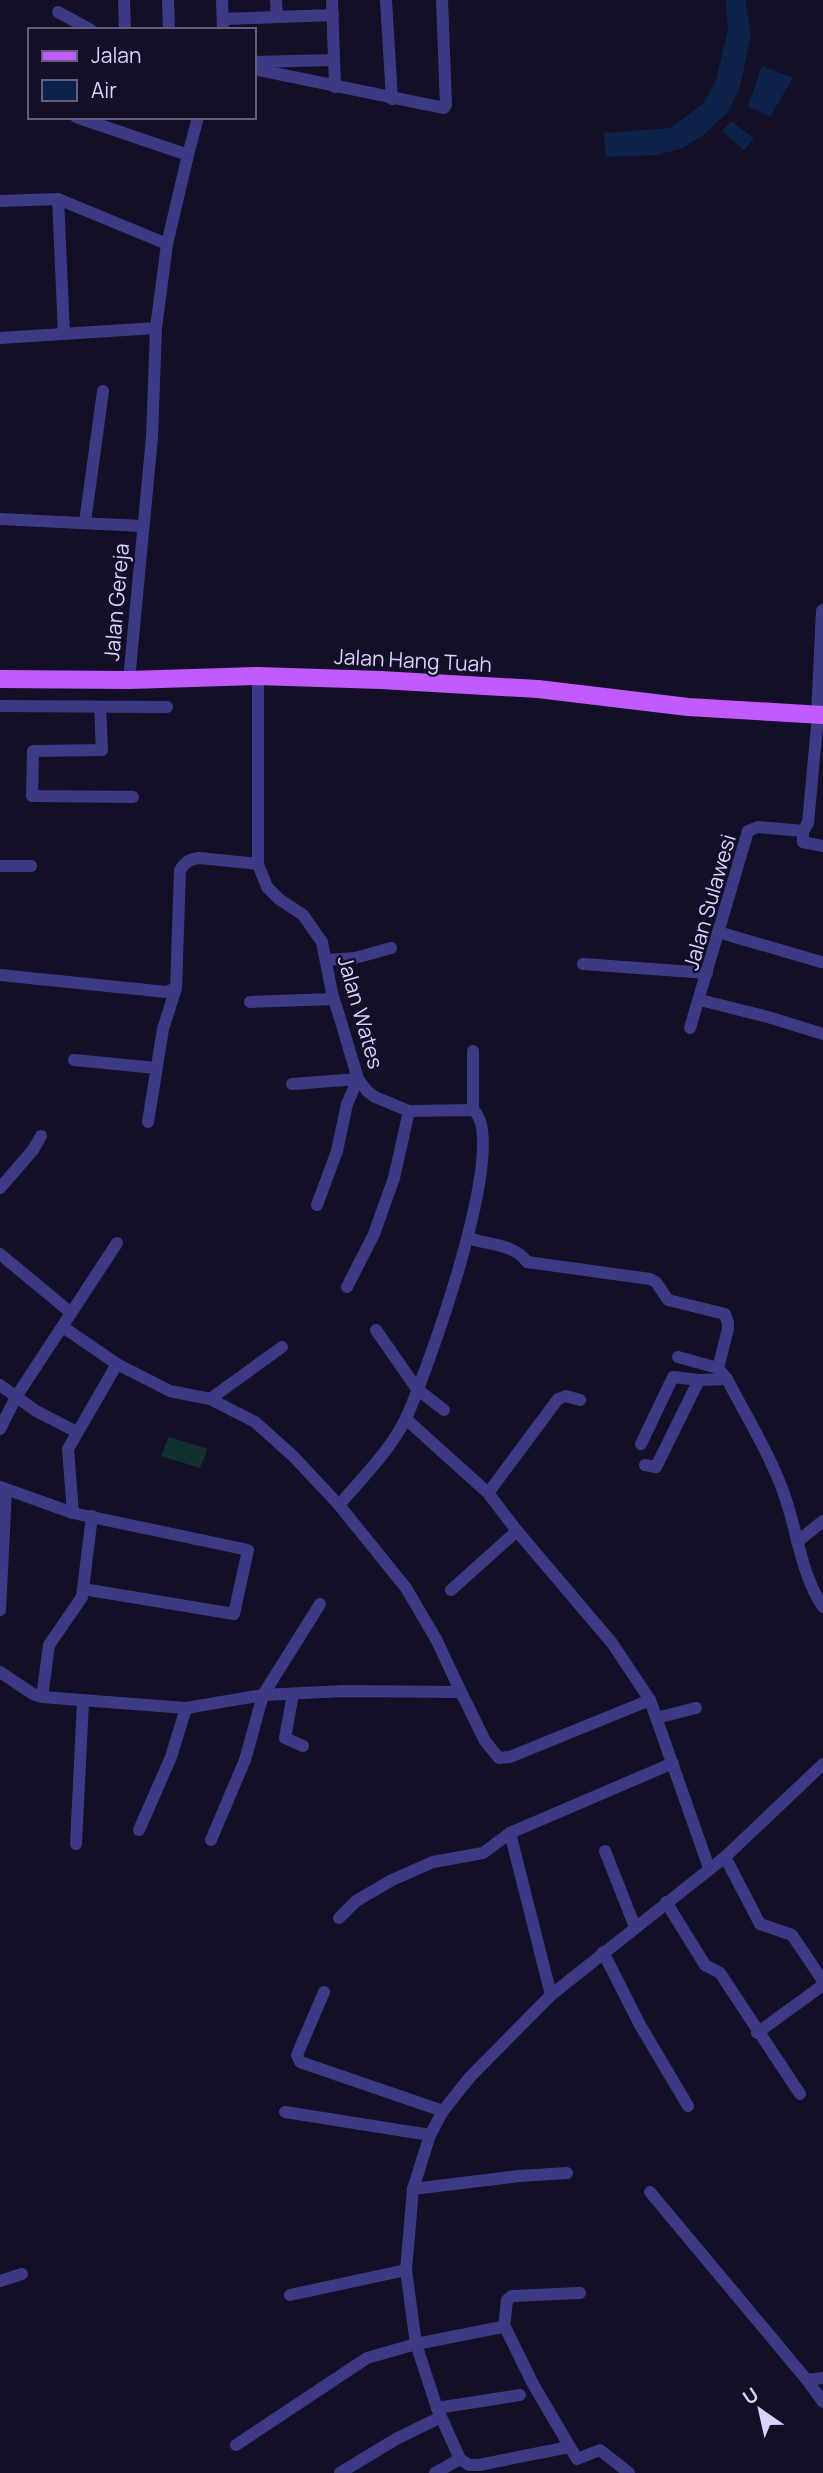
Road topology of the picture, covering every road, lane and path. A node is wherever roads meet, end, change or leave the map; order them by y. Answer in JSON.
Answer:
{"nodes":[{"id":1,"x":124,"y":0,"type":"edge"},
{"id":2,"x":168,"y":0,"type":"edge"},
{"id":3,"x":222,"y":0,"type":"edge"},
{"id":4,"x":276,"y":0,"type":"edge"},
{"id":5,"x":332,"y":0,"type":"edge"},
{"id":6,"x":386,"y":0,"type":"edge"},
{"id":7,"x":442,"y":0,"type":"edge"},
{"id":8,"x":58,"y":12,"type":"dead end"},
{"id":9,"x":333,"y":15,"type":"junction"},
{"id":10,"x":277,"y":17,"type":"junction"},
{"id":11,"x":223,"y":24,"type":"edge"},
{"id":12,"x":87,"y":28,"type":"edge"},
{"id":13,"x":125,"y":28,"type":"edge"},
{"id":14,"x":169,"y":28,"type":"edge"},
{"id":15,"x":334,"y":60,"type":"junction"},
{"id":16,"x":256,"y":62,"type":"edge"},
{"id":17,"x":256,"y":69,"type":"edge"},
{"id":18,"x":335,"y":87,"type":"junction"},
{"id":19,"x":392,"y":99,"type":"junction"},
{"id":20,"x":82,"y":119,"type":"edge"},
{"id":21,"x":197,"y":119,"type":"edge"},
{"id":22,"x":188,"y":155,"type":"junction"},
{"id":23,"x":58,"y":199,"type":"junction"},
{"id":24,"x":0,"y":201,"type":"edge"},
{"id":25,"x":167,"y":244,"type":"junction"},
{"id":26,"x":156,"y":328,"type":"junction"},
{"id":27,"x":64,"y":333,"type":"junction"},
{"id":28,"x":0,"y":338,"type":"edge"},
{"id":29,"x":103,"y":391,"type":"dead end"},
{"id":30,"x":0,"y":519,"type":"edge"},
{"id":31,"x":85,"y":522,"type":"junction"},
{"id":32,"x":142,"y":526,"type":"junction"},
{"id":33,"x":823,"y":611,"type":"edge"},
{"id":34,"x":258,"y":676,"type":"junction"},
{"id":35,"x":0,"y":679,"type":"edge"},
{"id":36,"x":129,"y":680,"type":"junction"},
{"id":37,"x":0,"y":706,"type":"edge"},
{"id":38,"x":100,"y":706,"type":"junction"},
{"id":39,"x":167,"y":707,"type":"dead end"},
{"id":40,"x":821,"y":715,"type":"edge"},
{"id":41,"x":133,"y":797,"type":"dead end"},
{"id":42,"x":803,"y":831,"type":"junction"},
{"id":43,"x":823,"y":846,"type":"edge"},
{"id":44,"x":258,"y":864,"type":"junction"},
{"id":45,"x":0,"y":866,"type":"edge"},
{"id":46,"x":31,"y":866,"type":"dead end"},
{"id":47,"x":718,"y":932,"type":"junction"},
{"id":48,"x":390,"y":948,"type":"dead end"},
{"id":49,"x":326,"y":960,"type":"junction"},
{"id":50,"x":821,"y":962,"type":"dead end"},
{"id":51,"x":583,"y":964,"type":"dead end"},
{"id":52,"x":708,"y":974,"type":"junction"},
{"id":53,"x":0,"y":975,"type":"edge"},
{"id":54,"x":176,"y":988,"type":"junction"},
{"id":55,"x":334,"y":999,"type":"junction"},
{"id":56,"x":700,"y":1000,"type":"junction"},
{"id":57,"x":250,"y":1002,"type":"dead end"},
{"id":58,"x":690,"y":1028,"type":"dead end"},
{"id":59,"x":823,"y":1034,"type":"edge"},
{"id":60,"x":473,"y":1051,"type":"dead end"},
{"id":61,"x":74,"y":1060,"type":"dead end"},
{"id":62,"x":156,"y":1068,"type":"junction"},
{"id":63,"x":358,"y":1079,"type":"junction"},
{"id":64,"x":292,"y":1084,"type":"dead end"},
{"id":65,"x":472,"y":1110,"type":"junction"},
{"id":66,"x":408,"y":1111,"type":"junction"},
{"id":67,"x":148,"y":1122,"type":"dead end"},
{"id":68,"x":41,"y":1136,"type":"dead end"},
{"id":69,"x":0,"y":1188,"type":"edge"},
{"id":70,"x":317,"y":1205,"type":"dead end"},
{"id":71,"x":469,"y":1238,"type":"junction"},
{"id":72,"x":117,"y":1243,"type":"dead end"},
{"id":73,"x":0,"y":1254,"type":"edge"},
{"id":74,"x":347,"y":1287,"type":"dead end"},
{"id":75,"x":70,"y":1312,"type":"junction"},
{"id":76,"x":63,"y":1326,"type":"junction"},
{"id":77,"x":376,"y":1330,"type":"dead end"},
{"id":78,"x":282,"y":1348,"type":"dead end"},
{"id":79,"x":678,"y":1357,"type":"dead end"},
{"id":80,"x":117,"y":1364,"type":"junction"},
{"id":81,"x":718,"y":1368,"type":"junction"},
{"id":82,"x":727,"y":1379,"type":"junction"},
{"id":83,"x":699,"y":1380,"type":"junction"},
{"id":84,"x":0,"y":1385,"type":"edge"},
{"id":85,"x":417,"y":1389,"type":"junction"},
{"id":86,"x":16,"y":1397,"type":"junction"},
{"id":87,"x":210,"y":1399,"type":"junction"},
{"id":88,"x":580,"y":1400,"type":"dead end"},
{"id":89,"x":444,"y":1410,"type":"dead end"},
{"id":90,"x":406,"y":1419,"type":"junction"},
{"id":91,"x":0,"y":1429,"type":"edge"},
{"id":92,"x":78,"y":1432,"type":"junction"},
{"id":93,"x":641,"y":1444,"type":"dead end"},
{"id":94,"x":645,"y":1465,"type":"dead end"},
{"id":95,"x":3,"y":1488,"type":"edge"},
{"id":96,"x":488,"y":1493,"type":"junction"},
{"id":97,"x":339,"y":1505,"type":"junction"},
{"id":98,"x":73,"y":1513,"type":"junction"},
{"id":99,"x":92,"y":1516,"type":"junction"},
{"id":100,"x":823,"y":1521,"type":"edge"},
{"id":101,"x":517,"y":1531,"type":"junction"},
{"id":102,"x":797,"y":1542,"type":"junction"},
{"id":103,"x":83,"y":1589,"type":"junction"},
{"id":104,"x":451,"y":1590,"type":"dead end"},
{"id":105,"x":320,"y":1604,"type":"dead end"},
{"id":106,"x":823,"y":1607,"type":"edge"},
{"id":107,"x":0,"y":1610,"type":"edge"},
{"id":108,"x":0,"y":1672,"type":"edge"},
{"id":109,"x":461,"y":1692,"type":"junction"},
{"id":110,"x":293,"y":1694,"type":"junction"},
{"id":111,"x":263,"y":1695,"type":"junction"},
{"id":112,"x":42,"y":1697,"type":"junction"},
{"id":113,"x":650,"y":1700,"type":"junction"},
{"id":114,"x":83,"y":1702,"type":"junction"},
{"id":115,"x":186,"y":1708,"type":"junction"},
{"id":116,"x":696,"y":1708,"type":"dead end"},
{"id":117,"x":656,"y":1718,"type":"junction"},
{"id":118,"x":303,"y":1746,"type":"dead end"},
{"id":119,"x":673,"y":1763,"type":"junction"},
{"id":120,"x":823,"y":1764,"type":"edge"},
{"id":121,"x":139,"y":1830,"type":"dead end"},
{"id":122,"x":510,"y":1833,"type":"junction"},
{"id":123,"x":211,"y":1840,"type":"dead end"},
{"id":124,"x":76,"y":1844,"type":"dead end"},
{"id":125,"x":605,"y":1851,"type":"dead end"},
{"id":126,"x":724,"y":1857,"type":"junction"},
{"id":127,"x":709,"y":1868,"type":"junction"},
{"id":128,"x":666,"y":1902,"type":"junction"},
{"id":129,"x":339,"y":1918,"type":"dead end"},
{"id":130,"x":635,"y":1927,"type":"junction"},
{"id":131,"x":603,"y":1952,"type":"junction"},
{"id":132,"x":823,"y":1983,"type":"edge"},
{"id":133,"x":324,"y":1992,"type":"dead end"},
{"id":134,"x":551,"y":1995,"type":"junction"},
{"id":135,"x":757,"y":2033,"type":"junction"},
{"id":136,"x":800,"y":2094,"type":"dead end"},
{"id":137,"x":688,"y":2106,"type":"dead end"},
{"id":138,"x":443,"y":2111,"type":"junction"},
{"id":139,"x":285,"y":2112,"type":"dead end"},
{"id":140,"x":430,"y":2135,"type":"junction"},
{"id":141,"x":567,"y":2173,"type":"dead end"},
{"id":142,"x":413,"y":2189,"type":"junction"},
{"id":143,"x":650,"y":2193,"type":"dead end"},
{"id":144,"x":406,"y":2270,"type":"junction"},
{"id":145,"x":22,"y":2274,"type":"dead end"},
{"id":146,"x":0,"y":2281,"type":"edge"},
{"id":147,"x":580,"y":2293,"type":"dead end"},
{"id":148,"x":290,"y":2295,"type":"dead end"},
{"id":149,"x":504,"y":2328,"type":"junction"},
{"id":150,"x":416,"y":2344,"type":"junction"},
{"id":151,"x":823,"y":2378,"type":"edge"},
{"id":152,"x":807,"y":2380,"type":"junction"},
{"id":153,"x":520,"y":2395,"type":"dead end"},
{"id":154,"x":823,"y":2402,"type":"edge"},
{"id":155,"x":439,"y":2413,"type":"junction"},
{"id":156,"x":236,"y":2445,"type":"dead end"},
{"id":157,"x":569,"y":2447,"type":"junction"},
{"id":158,"x":460,"y":2459,"type":"junction"},
{"id":159,"x":340,"y":2473,"type":"edge"},
{"id":160,"x":435,"y":2473,"type":"edge"},
{"id":161,"x":629,"y":2473,"type":"edge"}],
"edges":[{"from":1,"to":13,"type":"street"},
{"from":2,"to":14,"type":"street"},
{"from":3,"to":11,"type":"street"},
{"from":4,"to":10,"type":"street"},
{"from":5,"to":9,"type":"street"},
{"from":6,"to":19,"type":"street"},
{"from":7,"to":19,"type":"street"},
{"from":8,"to":12,"type":"street"},
{"from":9,"to":10,"type":"street"},
{"from":9,"to":15,"type":"street"},
{"from":10,"to":11,"type":"street"},
{"from":15,"to":16,"type":"street"},
{"from":15,"to":18,"type":"street"},
{"from":17,"to":18,"type":"street"},
{"from":18,"to":19,"type":"street"},
{"from":20,"to":22,"type":"street"},
{"from":21,"to":22,"type":"street","name":"Jalan Gereja"},
{"from":22,"to":25,"type":"street","name":"Jalan Gereja"},
{"from":23,"to":24,"type":"street"},
{"from":23,"to":25,"type":"street"},
{"from":23,"to":27,"type":"street"},
{"from":25,"to":26,"type":"street","name":"Jalan Gereja"},
{"from":26,"to":27,"type":"street"},
{"from":26,"to":32,"type":"street","name":"Jalan Gereja"},
{"from":27,"to":28,"type":"street"},
{"from":29,"to":31,"type":"street"},
{"from":30,"to":31,"type":"street"},
{"from":31,"to":32,"type":"street"},
{"from":32,"to":36,"type":"street","name":"Jalan Gereja"},
{"from":33,"to":40,"type":"street"},
{"from":34,"to":36,"type":"main road","name":"Jalan Hang Tuah"},
{"from":34,"to":40,"type":"main road","name":"Jalan Hang Tuah"},
{"from":34,"to":44,"type":"street","name":"Jalan Wates"},
{"from":35,"to":36,"type":"main road","name":"Jalan Hang Tuah"},
{"from":37,"to":38,"type":"street"},
{"from":38,"to":39,"type":"street"},
{"from":38,"to":41,"type":"street"},
{"from":40,"to":42,"type":"street"},
{"from":42,"to":43,"type":"street"},
{"from":42,"to":47,"type":"street","name":"Jalan Sulawesi"},
{"from":44,"to":49,"type":"street","name":"Jalan Wates"},
{"from":44,"to":54,"type":"street"},
{"from":45,"to":46,"type":"street"},
{"from":47,"to":50,"type":"street"},
{"from":47,"to":52,"type":"street","name":"Jalan Sulawesi"},
{"from":48,"to":49,"type":"street"},
{"from":49,"to":55,"type":"street","name":"Jalan Wates"},
{"from":51,"to":52,"type":"street"},
{"from":52,"to":56,"type":"street","name":"Jalan Sulawesi"},
{"from":53,"to":54,"type":"street"},
{"from":54,"to":62,"type":"street"},
{"from":55,"to":57,"type":"street"},
{"from":55,"to":63,"type":"street","name":"Jalan Wates"},
{"from":56,"to":58,"type":"street","name":"Jalan Sulawesi"},
{"from":56,"to":59,"type":"street"},
{"from":60,"to":65,"type":"street"},
{"from":61,"to":62,"type":"street"},
{"from":62,"to":67,"type":"street"},
{"from":63,"to":64,"type":"street"},
{"from":63,"to":66,"type":"street","name":"Jalan Wates"},
{"from":63,"to":70,"type":"street"},
{"from":65,"to":66,"type":"street","name":"Jalan Wates"},
{"from":65,"to":71,"type":"street"},
{"from":66,"to":74,"type":"street"},
{"from":68,"to":69,"type":"street"},
{"from":71,"to":81,"type":"street"},
{"from":71,"to":85,"type":"street"},
{"from":72,"to":75,"type":"street"},
{"from":73,"to":75,"type":"street"},
{"from":75,"to":76,"type":"street"},
{"from":76,"to":80,"type":"street"},
{"from":76,"to":86,"type":"street"},
{"from":77,"to":85,"type":"street"},
{"from":78,"to":87,"type":"street"},
{"from":79,"to":81,"type":"street"},
{"from":80,"to":87,"type":"street"},
{"from":80,"to":92,"type":"street"},
{"from":81,"to":82,"type":"street"},
{"from":82,"to":83,"type":"street"},
{"from":82,"to":102,"type":"street"},
{"from":83,"to":93,"type":"street"},
{"from":83,"to":94,"type":"street"},
{"from":84,"to":86,"type":"street"},
{"from":85,"to":89,"type":"street"},
{"from":85,"to":90,"type":"street"},
{"from":86,"to":91,"type":"street"},
{"from":86,"to":92,"type":"street"},
{"from":87,"to":97,"type":"street"},
{"from":88,"to":96,"type":"street"},
{"from":90,"to":96,"type":"street"},
{"from":90,"to":97,"type":"street"},
{"from":92,"to":98,"type":"street"},
{"from":95,"to":98,"type":"street"},
{"from":95,"to":107,"type":"street"},
{"from":96,"to":101,"type":"street"},
{"from":97,"to":109,"type":"street"},
{"from":98,"to":99,"type":"street"},
{"from":99,"to":103,"type":"street"},
{"from":99,"to":103,"type":"street"},
{"from":100,"to":102,"type":"street"},
{"from":101,"to":104,"type":"street"},
{"from":101,"to":113,"type":"street"},
{"from":102,"to":106,"type":"street"},
{"from":103,"to":112,"type":"street"},
{"from":105,"to":111,"type":"street"},
{"from":108,"to":112,"type":"street"},
{"from":109,"to":110,"type":"street"},
{"from":109,"to":113,"type":"street"},
{"from":110,"to":111,"type":"street"},
{"from":110,"to":118,"type":"street"},
{"from":111,"to":115,"type":"street"},
{"from":111,"to":123,"type":"street"},
{"from":112,"to":114,"type":"street"},
{"from":113,"to":117,"type":"street"},
{"from":114,"to":115,"type":"street"},
{"from":114,"to":124,"type":"street"},
{"from":115,"to":121,"type":"street"},
{"from":116,"to":117,"type":"street"},
{"from":117,"to":119,"type":"street"},
{"from":119,"to":122,"type":"street"},
{"from":119,"to":127,"type":"street"},
{"from":120,"to":126,"type":"street"},
{"from":122,"to":129,"type":"street"},
{"from":122,"to":134,"type":"street"},
{"from":125,"to":130,"type":"street"},
{"from":126,"to":127,"type":"street"},
{"from":126,"to":132,"type":"street"},
{"from":127,"to":128,"type":"street"},
{"from":128,"to":130,"type":"street"},
{"from":128,"to":135,"type":"street"},
{"from":130,"to":131,"type":"street"},
{"from":131,"to":134,"type":"street"},
{"from":131,"to":137,"type":"street"},
{"from":132,"to":135,"type":"street"},
{"from":133,"to":138,"type":"street"},
{"from":134,"to":138,"type":"street"},
{"from":135,"to":136,"type":"street"},
{"from":138,"to":140,"type":"street"},
{"from":139,"to":140,"type":"street"},
{"from":140,"to":142,"type":"street"},
{"from":141,"to":142,"type":"street"},
{"from":142,"to":144,"type":"street"},
{"from":143,"to":152,"type":"street"},
{"from":144,"to":148,"type":"street"},
{"from":144,"to":150,"type":"street"},
{"from":145,"to":146,"type":"street"},
{"from":147,"to":149,"type":"street"},
{"from":149,"to":150,"type":"street"},
{"from":149,"to":157,"type":"street"},
{"from":150,"to":155,"type":"street"},
{"from":150,"to":156,"type":"street"},
{"from":151,"to":152,"type":"street"},
{"from":152,"to":154,"type":"street"},
{"from":153,"to":155,"type":"street"},
{"from":155,"to":158,"type":"street"},
{"from":155,"to":159,"type":"street"},
{"from":157,"to":158,"type":"street"},
{"from":157,"to":161,"type":"street"},
{"from":158,"to":160,"type":"street"}]}
